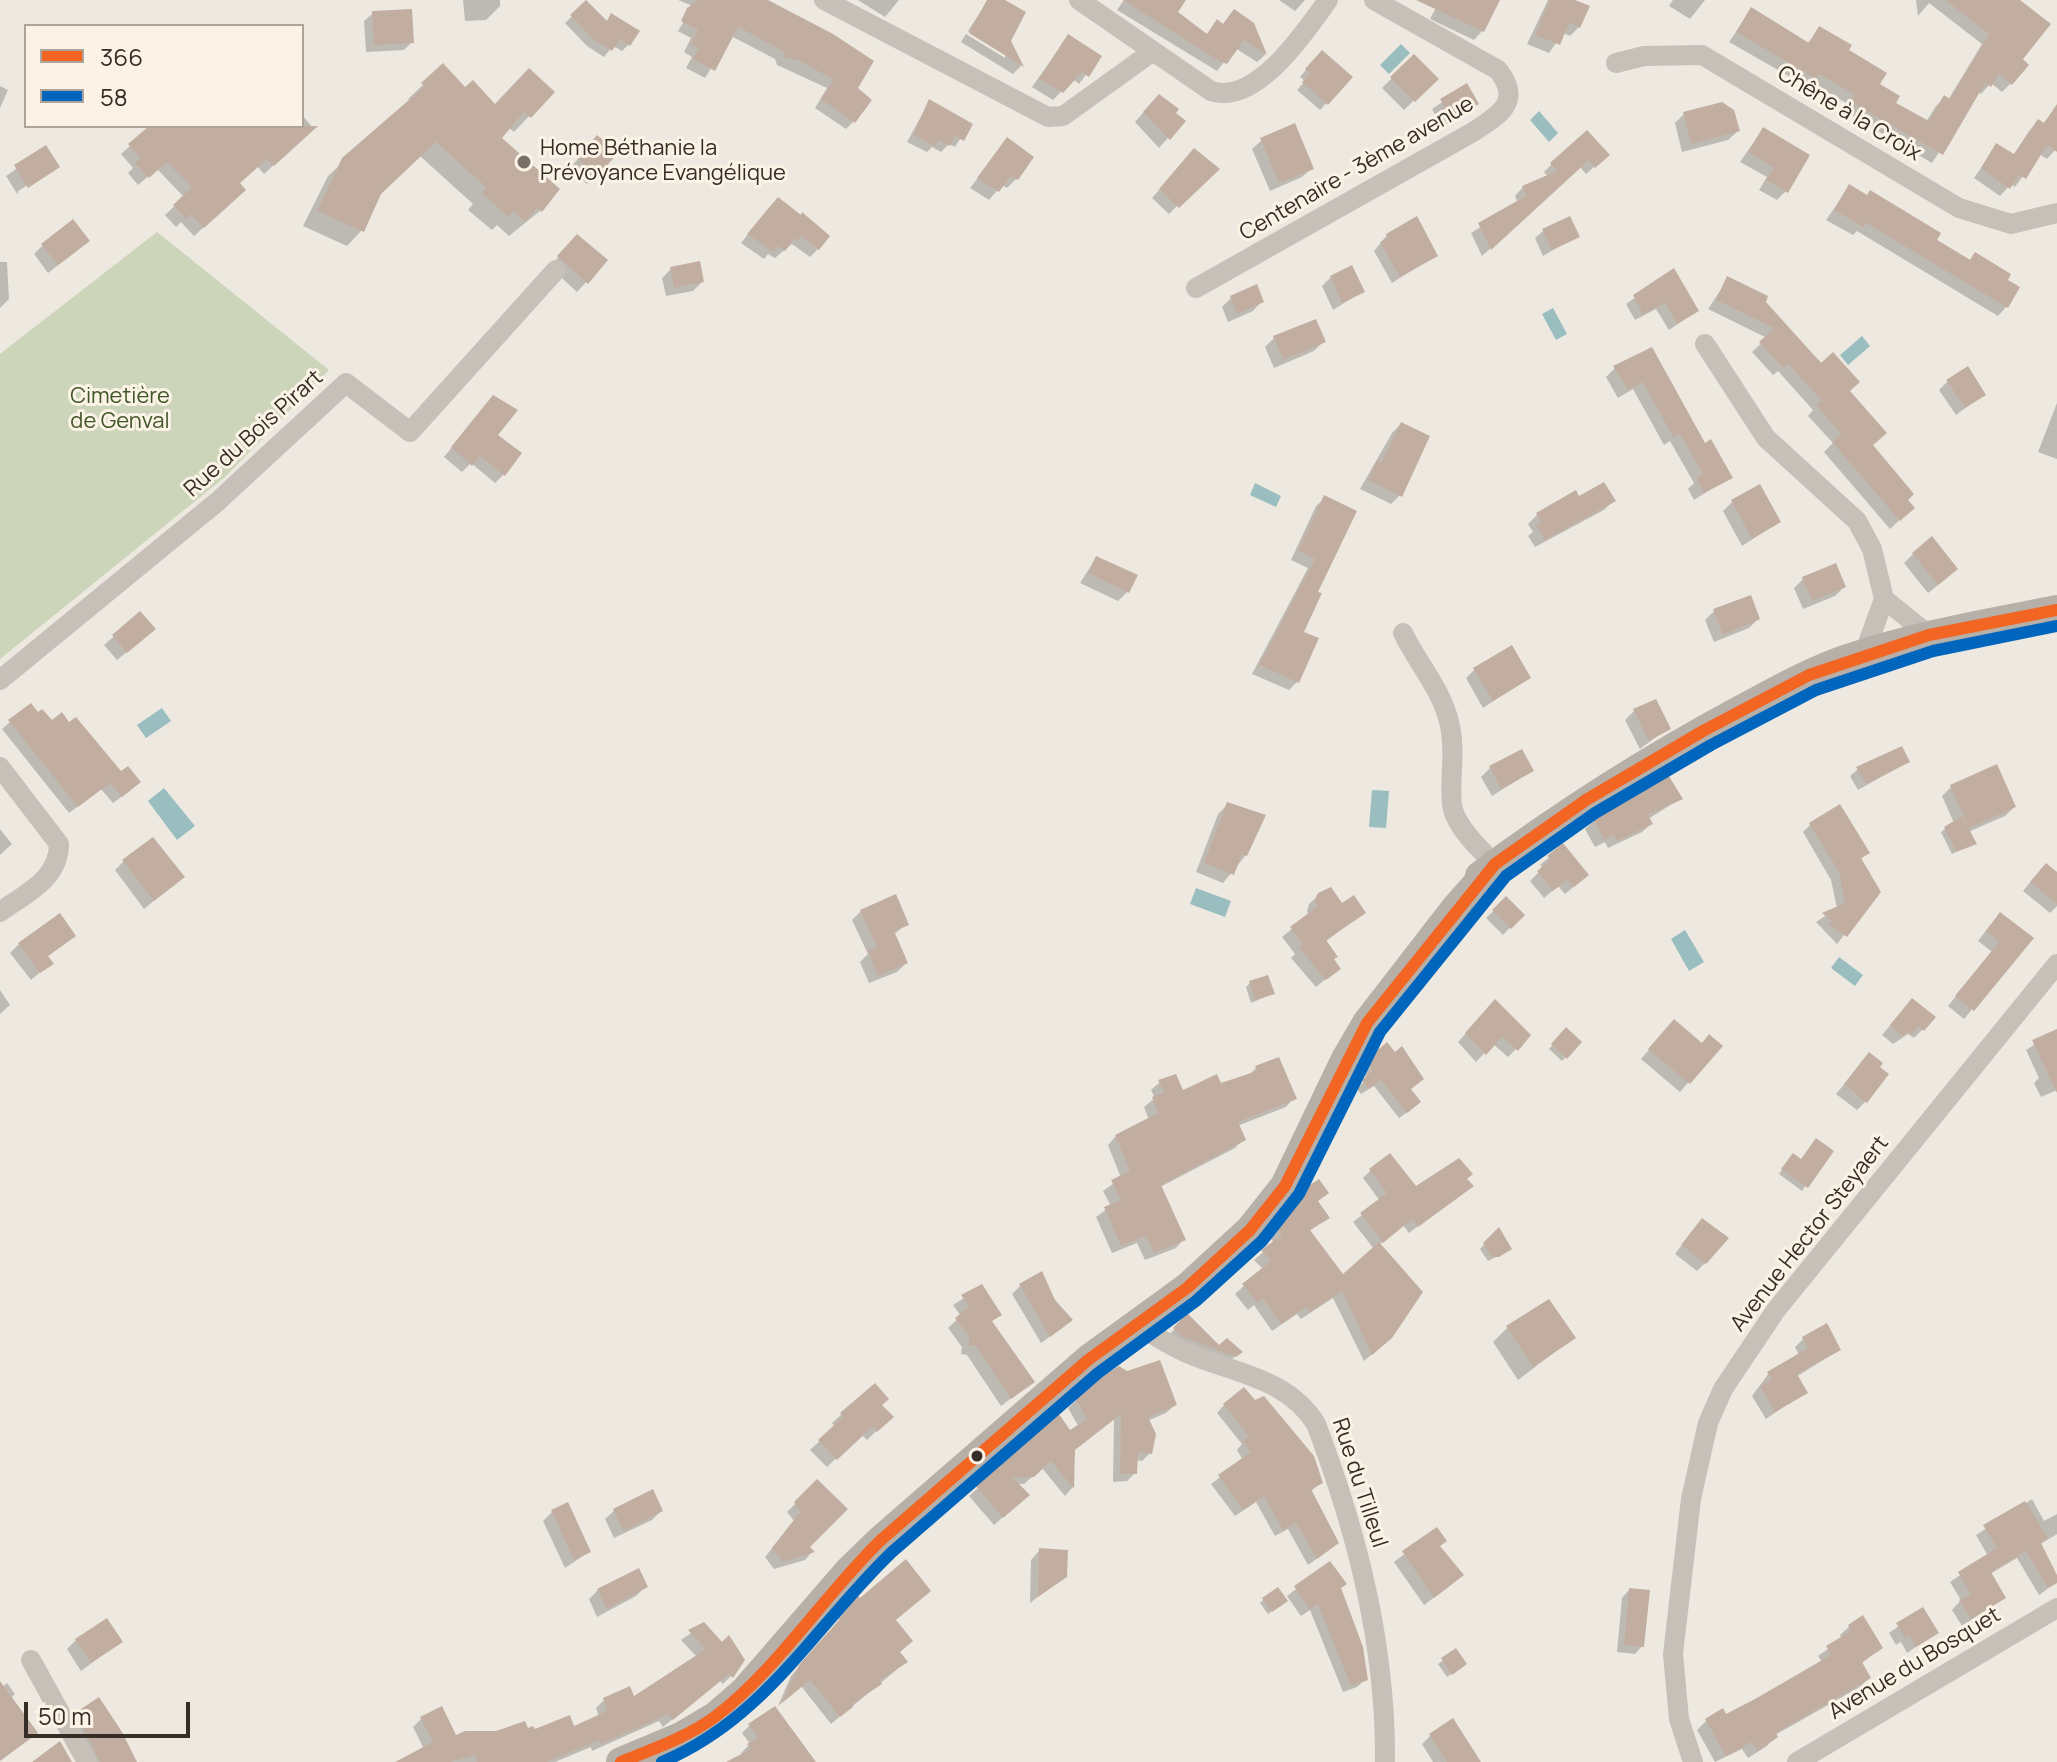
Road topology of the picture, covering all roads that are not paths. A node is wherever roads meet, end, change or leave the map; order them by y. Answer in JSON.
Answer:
{"nodes":[{"id":1,"x":824,"y":0,"type":"edge"},
{"id":2,"x":1079,"y":0,"type":"edge"},
{"id":3,"x":1328,"y":0,"type":"edge"},
{"id":4,"x":1374,"y":0,"type":"edge"},
{"id":5,"x":1152,"y":52,"type":"junction"},
{"id":6,"x":1616,"y":63,"type":"dead end"},
{"id":7,"x":2057,"y":213,"type":"edge"},
{"id":8,"x":556,"y":270,"type":"dead end"},
{"id":9,"x":1196,"y":288,"type":"dead end"},
{"id":10,"x":1705,"y":344,"type":"dead end"},
{"id":11,"x":1884,"y":599,"type":"junction"},
{"id":12,"x":2057,"y":610,"type":"edge"},
{"id":13,"x":1403,"y":633,"type":"dead end"},
{"id":14,"x":1929,"y":635,"type":"junction"},
{"id":15,"x":1864,"y":654,"type":"junction"},
{"id":16,"x":0,"y":680,"type":"edge"},
{"id":17,"x":0,"y":767,"type":"edge"},
{"id":18,"x":1495,"y":864,"type":"junction"},
{"id":19,"x":0,"y":912,"type":"edge"},
{"id":20,"x":2057,"y":964,"type":"edge"},
{"id":21,"x":1137,"y":1324,"type":"junction"},
{"id":22,"x":2057,"y":1608,"type":"edge"},
{"id":23,"x":31,"y":1660,"type":"dead end"},
{"id":24,"x":87,"y":1762,"type":"edge"},
{"id":25,"x":621,"y":1762,"type":"edge"},
{"id":26,"x":1385,"y":1762,"type":"edge"},
{"id":27,"x":1693,"y":1762,"type":"edge"},
{"id":28,"x":1797,"y":1762,"type":"edge"}],
"edges":[{"from":1,"to":5,"type":"street"},
{"from":2,"to":5,"type":"street"},
{"from":3,"to":5,"type":"street"},
{"from":4,"to":9,"type":"street","name":"Centenaire - 3ème avenue"},
{"from":6,"to":7,"type":"street","name":"Chêne à la Croix"},
{"from":8,"to":16,"type":"street","name":"Rue du Bois Pirart"},
{"from":10,"to":11,"type":"street"},
{"from":11,"to":14,"type":"street"},
{"from":11,"to":15,"type":"street"},
{"from":12,"to":14,"type":"main road"},
{"from":13,"to":18,"type":"street"},
{"from":14,"to":15,"type":"main road"},
{"from":15,"to":18,"type":"main road"},
{"from":17,"to":19,"type":"street"},
{"from":18,"to":21,"type":"main road"},
{"from":20,"to":27,"type":"street","name":"Avenue Hector Steyaert"},
{"from":21,"to":25,"type":"main road"},
{"from":21,"to":26,"type":"street","name":"Rue du Tilleul"},
{"from":22,"to":28,"type":"street","name":"Avenue du Bosquet"},
{"from":23,"to":24,"type":"street"}]}
